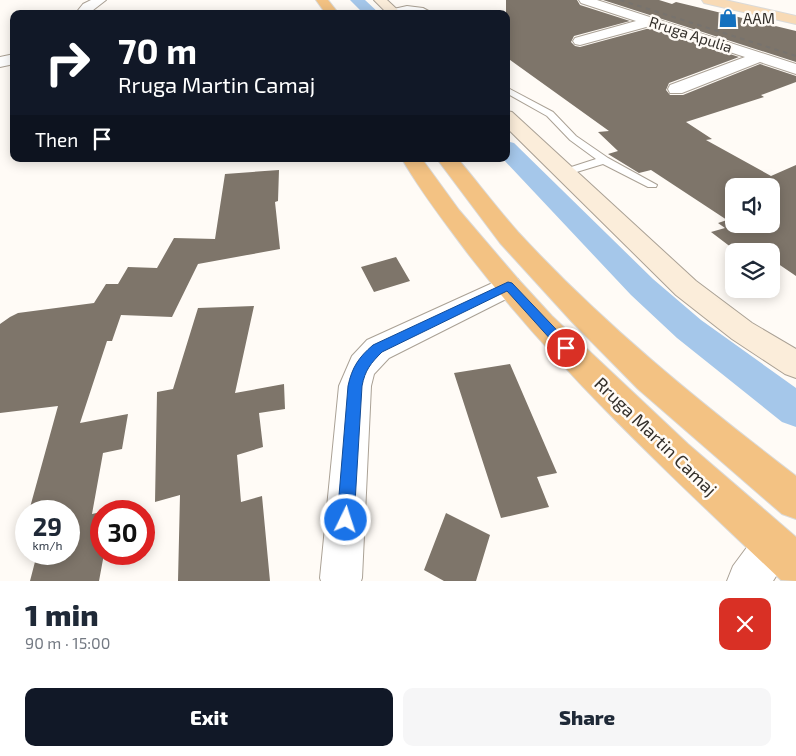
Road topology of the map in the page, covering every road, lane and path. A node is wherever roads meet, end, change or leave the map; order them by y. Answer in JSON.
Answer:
{"nodes":[{"id":1,"x":100,"y":0,"type":"edge"},
{"id":2,"x":322,"y":0,"type":"edge"},
{"id":3,"x":380,"y":0,"type":"edge"},
{"id":4,"x":405,"y":0,"type":"edge"},
{"id":5,"x":585,"y":0,"type":"edge"},
{"id":6,"x":708,"y":0,"type":"edge"},
{"id":7,"x":736,"y":0,"type":"edge"},
{"id":8,"x":413,"y":7,"type":"junction"},
{"id":9,"x":84,"y":10,"type":"edge"},
{"id":10,"x":330,"y":10,"type":"edge"},
{"id":11,"x":392,"y":10,"type":"edge"},
{"id":12,"x":402,"y":10,"type":"edge"},
{"id":13,"x":425,"y":10,"type":"edge"},
{"id":14,"x":796,"y":13,"type":"edge"},
{"id":15,"x":796,"y":20,"type":"edge"},
{"id":16,"x":651,"y":21,"type":"junction"},
{"id":17,"x":580,"y":41,"type":"dead end"},
{"id":18,"x":760,"y":58,"type":"junction"},
{"id":19,"x":796,"y":69,"type":"edge"},
{"id":20,"x":676,"y":89,"type":"dead end"},
{"id":21,"x":510,"y":91,"type":"edge"},
{"id":22,"x":510,"y":120,"type":"edge"},
{"id":23,"x":604,"y":160,"type":"junction"},
{"id":24,"x":414,"y":162,"type":"edge"},
{"id":25,"x":450,"y":162,"type":"edge"},
{"id":26,"x":566,"y":172,"type":"junction"},
{"id":27,"x":652,"y":185,"type":"dead end"},
{"id":28,"x":508,"y":286,"type":"junction"},
{"id":29,"x":796,"y":365,"type":"edge"},
{"id":30,"x":796,"y":500,"type":"edge"},
{"id":31,"x":785,"y":555,"type":"edge"},
{"id":32,"x":341,"y":578,"type":"dead end"},
{"id":33,"x":748,"y":581,"type":"edge"}],
"edges":[{"from":1,"to":9,"type":"street"},
{"from":2,"to":10,"type":"highway"},
{"from":3,"to":11,"type":"street"},
{"from":4,"to":8,"type":"lane"},
{"from":5,"to":16,"type":"street","name":"Rruga Apulia"},
{"from":6,"to":15,"type":"main road"},
{"from":7,"to":14,"type":"main road"},
{"from":8,"to":12,"type":"lane"},
{"from":8,"to":13,"type":"lane"},
{"from":16,"to":17,"type":"street"},
{"from":16,"to":18,"type":"street","name":"Rruga Apulia"},
{"from":18,"to":19,"type":"street","name":"Rruga Apulia"},
{"from":18,"to":20,"type":"street"},
{"from":21,"to":23,"type":"lane"},
{"from":22,"to":26,"type":"street"},
{"from":23,"to":26,"type":"lane"},
{"from":23,"to":27,"type":"lane"},
{"from":24,"to":28,"type":"highway","name":"Rruga Martin Camaj"},
{"from":25,"to":30,"type":"highway","name":"Rruga Martin Camaj"},
{"from":26,"to":29,"type":"street"},
{"from":28,"to":31,"type":"highway","name":"Rruga Martin Camaj"},
{"from":28,"to":32,"type":"street"},
{"from":31,"to":33,"type":"street"}]}
